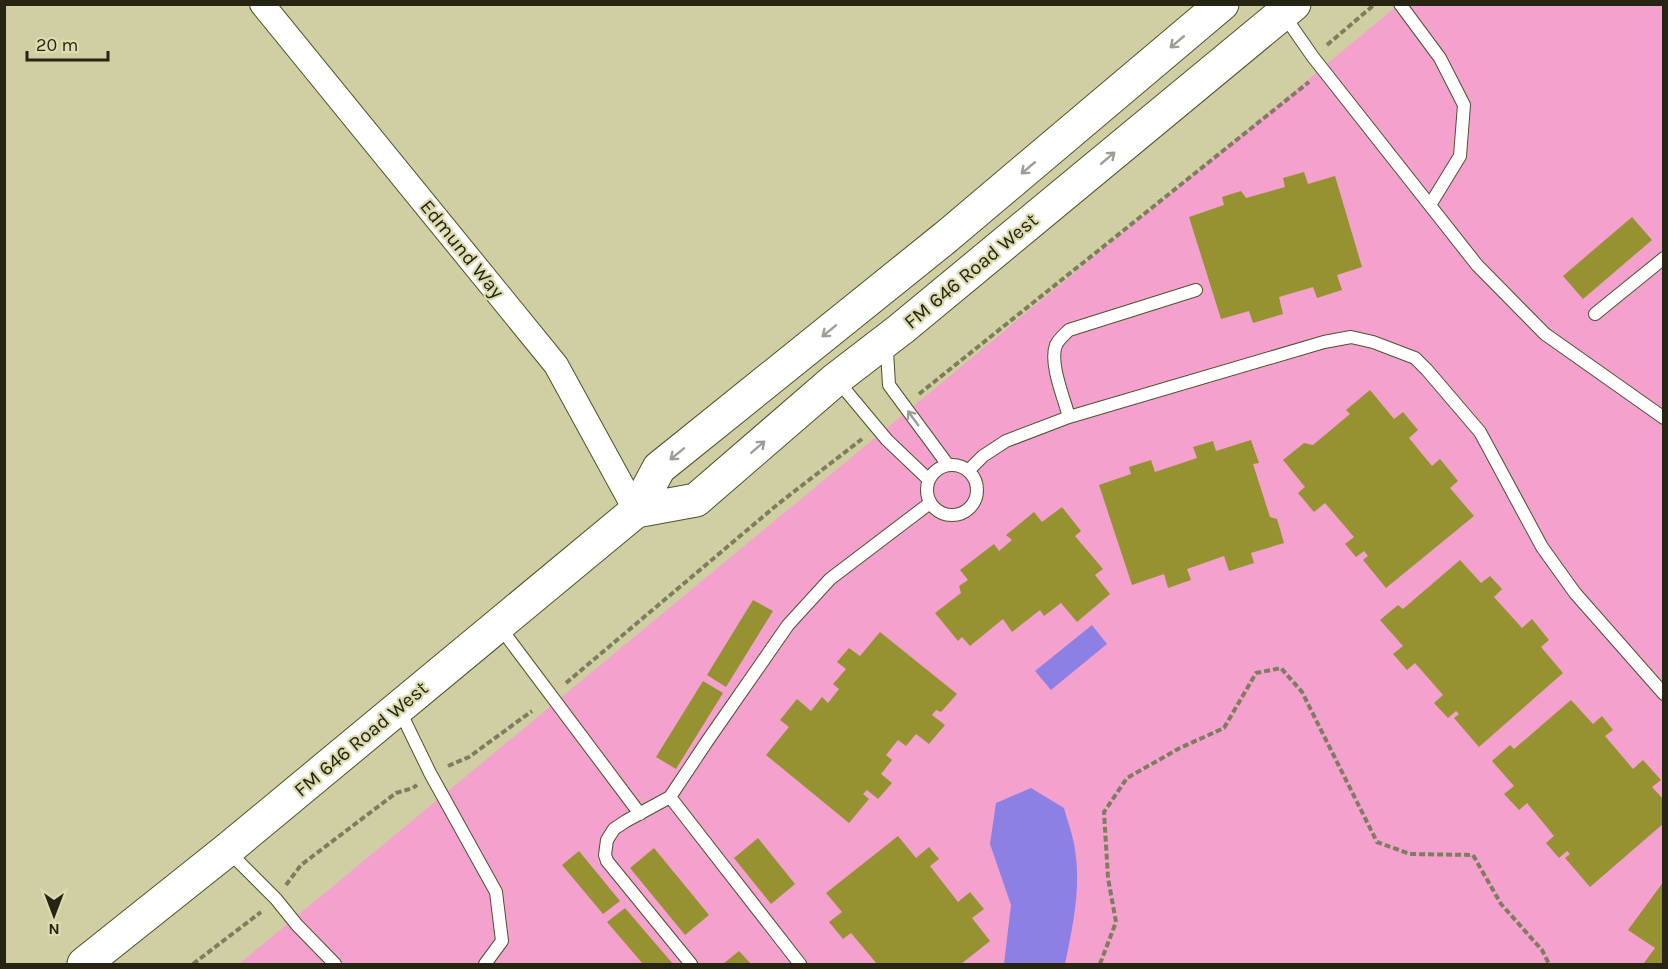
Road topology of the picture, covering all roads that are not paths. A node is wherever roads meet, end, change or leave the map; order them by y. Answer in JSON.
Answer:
{"nodes":[{"id":1,"x":262,"y":4,"type":"edge"},
{"id":2,"x":1222,"y":4,"type":"edge"},
{"id":3,"x":1400,"y":4,"type":"edge"},
{"id":4,"x":1284,"y":8,"type":"edge"},
{"id":5,"x":1430,"y":205,"type":"junction"},
{"id":6,"x":946,"y":237,"type":"junction"},
{"id":7,"x":1664,"y":258,"type":"edge"},
{"id":8,"x":1196,"y":290,"type":"dead end"},
{"id":9,"x":1595,"y":314,"type":"dead end"},
{"id":10,"x":901,"y":329,"type":"junction"},
{"id":11,"x":836,"y":379,"type":"junction"},
{"id":12,"x":1069,"y":417,"type":"junction"},
{"id":13,"x":1664,"y":418,"type":"edge"},
{"id":14,"x":948,"y":465,"type":"junction"},
{"id":15,"x":969,"y":470,"type":"junction"},
{"id":16,"x":929,"y":480,"type":"junction"},
{"id":17,"x":930,"y":502,"type":"junction"},
{"id":18,"x":636,"y":511,"type":"junction"},
{"id":19,"x":498,"y":625,"type":"junction"},
{"id":20,"x":1664,"y":694,"type":"edge"},
{"id":21,"x":399,"y":708,"type":"junction"},
{"id":22,"x":670,"y":797,"type":"junction"},
{"id":23,"x":640,"y":814,"type":"junction"},
{"id":24,"x":227,"y":850,"type":"junction"},
{"id":25,"x":84,"y":964,"type":"edge"},
{"id":26,"x":336,"y":964,"type":"edge"},
{"id":27,"x":485,"y":964,"type":"edge"},
{"id":28,"x":691,"y":964,"type":"edge"},
{"id":29,"x":800,"y":964,"type":"edge"}],
"edges":[{"from":1,"to":18,"type":"street","name":"Edmund Way"},
{"from":2,"to":6,"type":"main road","name":"FM 646 Road West","one_way":true},
{"from":3,"to":5,"type":"lane"},
{"from":4,"to":5,"type":"lane"},
{"from":10,"to":4,"type":"main road","name":"FM 646 Road West","one_way":true},
{"from":5,"to":13,"type":"lane"},
{"from":6,"to":11,"type":"main road"},
{"from":6,"to":18,"type":"main road","name":"FM 646 Road West","one_way":true},
{"from":7,"to":9,"type":"lane"},
{"from":8,"to":12,"type":"lane"},
{"from":10,"to":11,"type":"main road","name":"FM 646 Road West"},
{"from":14,"to":10,"type":"lane","one_way":true},
{"from":11,"to":16,"type":"lane"},
{"from":18,"to":11,"type":"main road","name":"FM 646 Road West","one_way":true},
{"from":12,"to":15,"type":"lane"},
{"from":12,"to":20,"type":"lane"},
{"from":14,"to":15,"type":"lane"},
{"from":14,"to":16,"type":"lane"},
{"from":15,"to":17,"type":"lane"},
{"from":16,"to":17,"type":"lane"},
{"from":17,"to":22,"type":"lane"},
{"from":18,"to":19,"type":"main road","name":"FM 646 Road West"},
{"from":19,"to":21,"type":"main road","name":"FM 646 Road West"},
{"from":19,"to":23,"type":"lane"},
{"from":21,"to":24,"type":"main road","name":"FM 646 Road West"},
{"from":21,"to":27,"type":"lane"},
{"from":22,"to":23,"type":"lane"},
{"from":22,"to":29,"type":"lane"},
{"from":23,"to":28,"type":"lane"},
{"from":24,"to":25,"type":"main road","name":"FM 646 Road West"},
{"from":24,"to":26,"type":"lane"}]}
